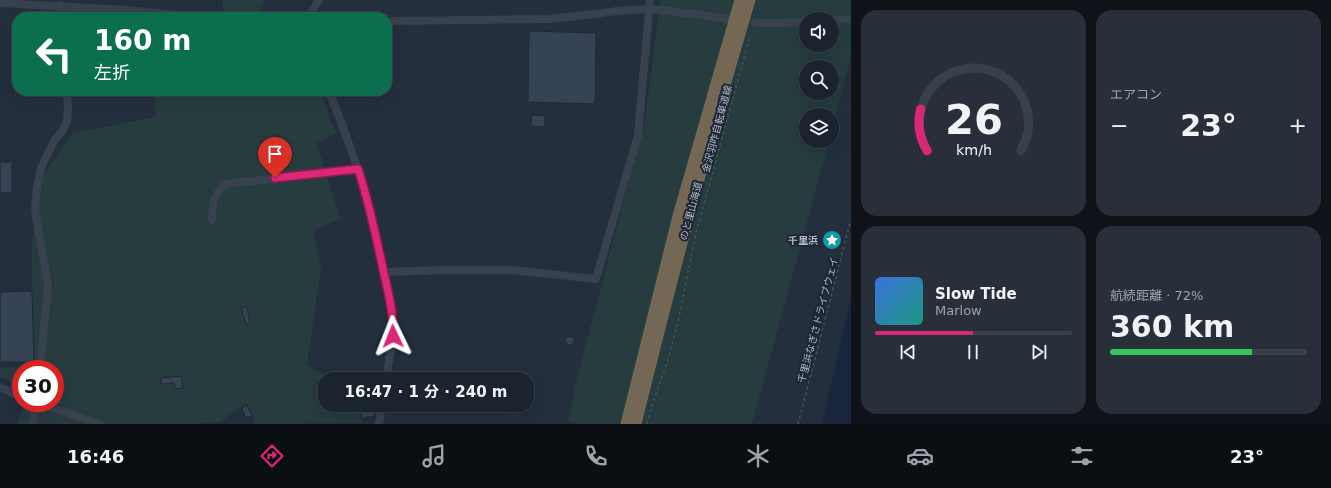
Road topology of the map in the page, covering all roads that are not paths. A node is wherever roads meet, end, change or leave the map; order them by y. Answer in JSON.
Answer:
{"nodes":[{"id":1,"x":319,"y":0,"type":"edge"},
{"id":2,"x":650,"y":0,"type":"edge"},
{"id":3,"x":740,"y":0,"type":"edge"},
{"id":4,"x":750,"y":0,"type":"edge"},
{"id":5,"x":0,"y":2,"type":"edge"},
{"id":6,"x":61,"y":5,"type":"junction"},
{"id":7,"x":649,"y":9,"type":"junction"},
{"id":8,"x":61,"y":12,"type":"edge"},
{"id":9,"x":146,"y":12,"type":"edge"},
{"id":10,"x":311,"y":12,"type":"edge"},
{"id":11,"x":727,"y":19,"type":"dead end"},
{"id":12,"x":851,"y":19,"type":"edge"},
{"id":13,"x":839,"y":20,"type":"edge"},
{"id":14,"x":392,"y":21,"type":"edge"},
{"id":15,"x":799,"y":22,"type":"edge"},
{"id":16,"x":755,"y":23,"type":"dead end"},
{"id":17,"x":67,"y":96,"type":"edge"},
{"id":18,"x":331,"y":96,"type":"edge"},
{"id":19,"x":358,"y":169,"type":"junction"},
{"id":20,"x":212,"y":220,"type":"dead end"},
{"id":21,"x":384,"y":272,"type":"junction"},
{"id":22,"x":41,"y":360,"type":"edge"},
{"id":23,"x":387,"y":372,"type":"edge"},
{"id":24,"x":0,"y":386,"type":"edge"},
{"id":25,"x":12,"y":392,"type":"edge"},
{"id":26,"x":35,"y":412,"type":"edge"},
{"id":27,"x":63,"y":412,"type":"edge"},
{"id":28,"x":381,"y":412,"type":"edge"},
{"id":29,"x":34,"y":424,"type":"edge"},
{"id":30,"x":100,"y":424,"type":"edge"},
{"id":31,"x":379,"y":424,"type":"edge"},
{"id":32,"x":626,"y":424,"type":"edge"},
{"id":33,"x":636,"y":424,"type":"edge"}],
"edges":[{"from":1,"to":10,"type":"street"},
{"from":2,"to":7,"type":"street"},
{"from":3,"to":32,"type":"highway","name":"のと里山海道"},
{"from":4,"to":33,"type":"highway","name":"のと里山海道"},
{"from":5,"to":6,"type":"street"},
{"from":6,"to":8,"type":"street"},
{"from":6,"to":9,"type":"street"},
{"from":7,"to":11,"type":"street"},
{"from":7,"to":14,"type":"street"},
{"from":7,"to":21,"type":"street"},
{"from":12,"to":13,"type":"street"},
{"from":15,"to":16,"type":"street"},
{"from":17,"to":22,"type":"street"},
{"from":18,"to":19,"type":"street"},
{"from":19,"to":20,"type":"street"},
{"from":19,"to":21,"type":"street"},
{"from":21,"to":23,"type":"street"},
{"from":24,"to":25,"type":"street"},
{"from":26,"to":29,"type":"street"},
{"from":27,"to":30,"type":"street"},
{"from":28,"to":31,"type":"street"}]}
